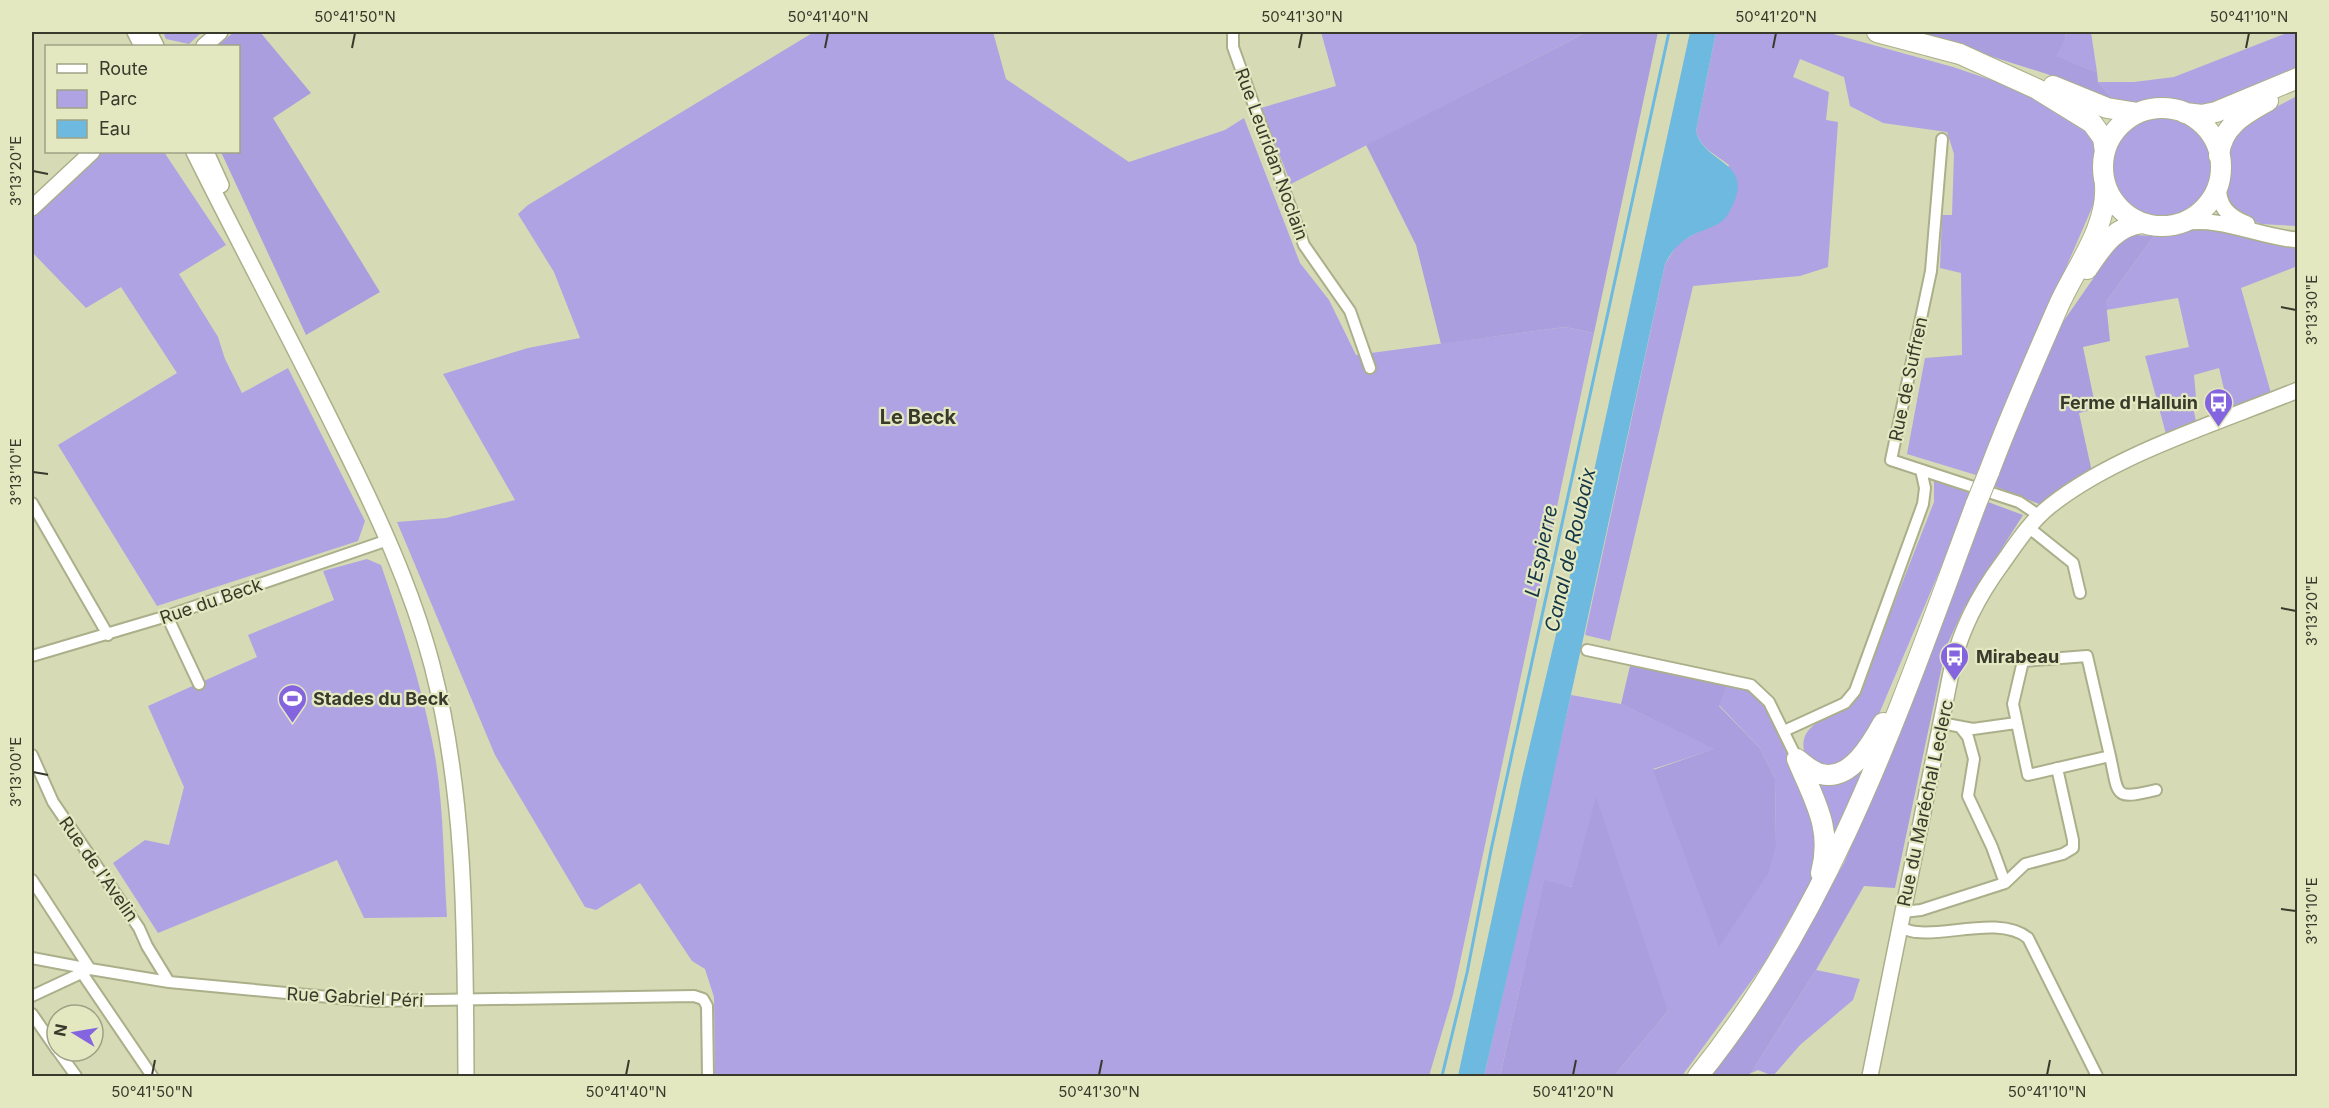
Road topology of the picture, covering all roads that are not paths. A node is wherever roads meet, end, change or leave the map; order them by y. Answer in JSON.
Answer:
{"nodes":[{"id":1,"x":220,"y":32,"type":"edge"},
{"id":2,"x":1233,"y":32,"type":"edge"},
{"id":3,"x":1877,"y":32,"type":"edge"},
{"id":4,"x":205,"y":45,"type":"edge"},
{"id":5,"x":1960,"y":54,"type":"junction"},
{"id":6,"x":2298,"y":78,"type":"edge"},
{"id":7,"x":2298,"y":86,"type":"edge"},
{"id":8,"x":2183,"y":112,"type":"junction"},
{"id":9,"x":2138,"y":113,"type":"junction"},
{"id":10,"x":1942,"y":139,"type":"dead end"},
{"id":11,"x":2105,"y":152,"type":"junction"},
{"id":12,"x":91,"y":153,"type":"edge"},
{"id":13,"x":195,"y":153,"type":"edge"},
{"id":14,"x":206,"y":153,"type":"edge"},
{"id":15,"x":2219,"y":156,"type":"junction"},
{"id":16,"x":2218,"y":184,"type":"junction"},
{"id":17,"x":2105,"y":185,"type":"junction"},
{"id":18,"x":34,"y":201,"type":"edge"},
{"id":19,"x":2142,"y":223,"type":"junction"},
{"id":20,"x":2182,"y":223,"type":"junction"},
{"id":21,"x":2298,"y":231,"type":"edge"},
{"id":22,"x":2298,"y":240,"type":"edge"},
{"id":23,"x":266,"y":287,"type":"junction"},
{"id":24,"x":2047,"y":332,"type":"junction"},
{"id":25,"x":1371,"y":368,"type":"dead end"},
{"id":26,"x":2298,"y":390,"type":"edge"},
{"id":27,"x":1921,"y":470,"type":"junction"},
{"id":28,"x":32,"y":503,"type":"edge"},
{"id":29,"x":2040,"y":516,"type":"junction"},
{"id":30,"x":2028,"y":528,"type":"junction"},
{"id":31,"x":388,"y":540,"type":"junction"},
{"id":32,"x":2080,"y":593,"type":"dead end"},
{"id":33,"x":167,"y":616,"type":"junction"},
{"id":34,"x":1930,"y":627,"type":"junction"},
{"id":35,"x":108,"y":635,"type":"junction"},
{"id":36,"x":1587,"y":650,"type":"dead end"},
{"id":37,"x":32,"y":656,"type":"edge"},
{"id":38,"x":199,"y":684,"type":"dead end"},
{"id":39,"x":1941,"y":723,"type":"junction"},
{"id":40,"x":2016,"y":723,"type":"junction"},
{"id":41,"x":1960,"y":727,"type":"junction"},
{"id":42,"x":1784,"y":731,"type":"junction"},
{"id":43,"x":32,"y":755,"type":"edge"},
{"id":44,"x":2110,"y":756,"type":"junction"},
{"id":45,"x":1797,"y":759,"type":"junction"},
{"id":46,"x":2057,"y":768,"type":"junction"},
{"id":47,"x":2156,"y":790,"type":"dead end"},
{"id":48,"x":32,"y":880,"type":"edge"},
{"id":49,"x":2005,"y":883,"type":"junction"},
{"id":50,"x":1809,"y":909,"type":"junction"},
{"id":51,"x":1901,"y":919,"type":"junction"},
{"id":52,"x":32,"y":958,"type":"edge"},
{"id":53,"x":86,"y":971,"type":"junction"},
{"id":54,"x":169,"y":982,"type":"junction"},
{"id":55,"x":32,"y":996,"type":"edge"},
{"id":56,"x":465,"y":1000,"type":"junction"},
{"id":57,"x":32,"y":1014,"type":"edge"},
{"id":58,"x":45,"y":1033,"type":"edge"},
{"id":59,"x":66,"y":1063,"type":"edge"},
{"id":60,"x":76,"y":1077,"type":"edge"},
{"id":61,"x":152,"y":1077,"type":"edge"},
{"id":62,"x":466,"y":1077,"type":"edge"},
{"id":63,"x":708,"y":1077,"type":"edge"},
{"id":64,"x":1698,"y":1077,"type":"edge"},
{"id":65,"x":1870,"y":1077,"type":"edge"},
{"id":66,"x":2097,"y":1077,"type":"edge"}],
"edges":[{"from":1,"to":4,"type":"street"},
{"from":2,"to":25,"type":"street","name":"Rue Leuridan Noclain"},
{"from":3,"to":5,"type":"highway"},
{"from":5,"to":9,"type":"highway"},
{"from":5,"to":11,"type":"highway"},
{"from":6,"to":8,"type":"highway"},
{"from":7,"to":15,"type":"highway"},
{"from":8,"to":9,"type":"highway"},
{"from":8,"to":15,"type":"highway"},
{"from":9,"to":11,"type":"highway"},
{"from":10,"to":27,"type":"street","name":"Rue de Suffren"},
{"from":11,"to":17,"type":"highway"},
{"from":12,"to":18,"type":"street"},
{"from":13,"to":23,"type":"street"},
{"from":14,"to":23,"type":"street"},
{"from":15,"to":16,"type":"highway"},
{"from":16,"to":20,"type":"highway"},
{"from":16,"to":21,"type":"street"},
{"from":17,"to":19,"type":"highway"},
{"from":17,"to":24,"type":"highway"},
{"from":19,"to":20,"type":"highway"},
{"from":19,"to":24,"type":"highway"},
{"from":20,"to":22,"type":"street"},
{"from":23,"to":31,"type":"street"},
{"from":24,"to":34,"type":"highway","bridge":true},
{"from":26,"to":29,"type":"street","name":"Rue du Maréchal Leclerc"},
{"from":27,"to":29,"type":"street","name":"Rue de Suffren"},
{"from":27,"to":42,"type":"street"},
{"from":28,"to":35,"type":"street"},
{"from":29,"to":30,"type":"street","name":"Rue du Maréchal Leclerc"},
{"from":30,"to":32,"type":"street"},
{"from":30,"to":39,"type":"street","name":"Rue du Maréchal Leclerc"},
{"from":31,"to":33,"type":"street","name":"Rue du Beck"},
{"from":31,"to":56,"type":"street"},
{"from":33,"to":35,"type":"street","name":"Rue du Beck"},
{"from":33,"to":38,"type":"street"},
{"from":34,"to":45,"type":"highway"},
{"from":34,"to":50,"type":"highway"},
{"from":35,"to":37,"type":"street","name":"Rue du Beck"},
{"from":36,"to":42,"type":"street"},
{"from":39,"to":41,"type":"street"},
{"from":39,"to":51,"type":"street","name":"Rue du Maréchal Leclerc"},
{"from":40,"to":41,"type":"street"},
{"from":40,"to":44,"type":"street"},
{"from":40,"to":46,"type":"street"},
{"from":41,"to":49,"type":"street"},
{"from":42,"to":45,"type":"street"},
{"from":43,"to":54,"type":"street","name":"Rue de l'Avelin"},
{"from":44,"to":46,"type":"street"},
{"from":44,"to":47,"type":"street"},
{"from":45,"to":50,"type":"highway"},
{"from":46,"to":49,"type":"street"},
{"from":48,"to":53,"type":"street"},
{"from":49,"to":51,"type":"street"},
{"from":50,"to":64,"type":"highway"},
{"from":51,"to":65,"type":"street","name":"Rue du Maréchal Leclerc"},
{"from":51,"to":66,"type":"street"},
{"from":52,"to":53,"type":"street","name":"Rue Gabriel Péri"},
{"from":53,"to":54,"type":"street","name":"Rue Gabriel Péri"},
{"from":53,"to":55,"type":"street"},
{"from":53,"to":61,"type":"street"},
{"from":54,"to":56,"type":"street","name":"Rue Gabriel Péri"},
{"from":56,"to":62,"type":"street"},
{"from":56,"to":63,"type":"street","name":"Rue Gabriel Péri"},
{"from":57,"to":58,"type":"street"},
{"from":59,"to":60,"type":"street"}]}
